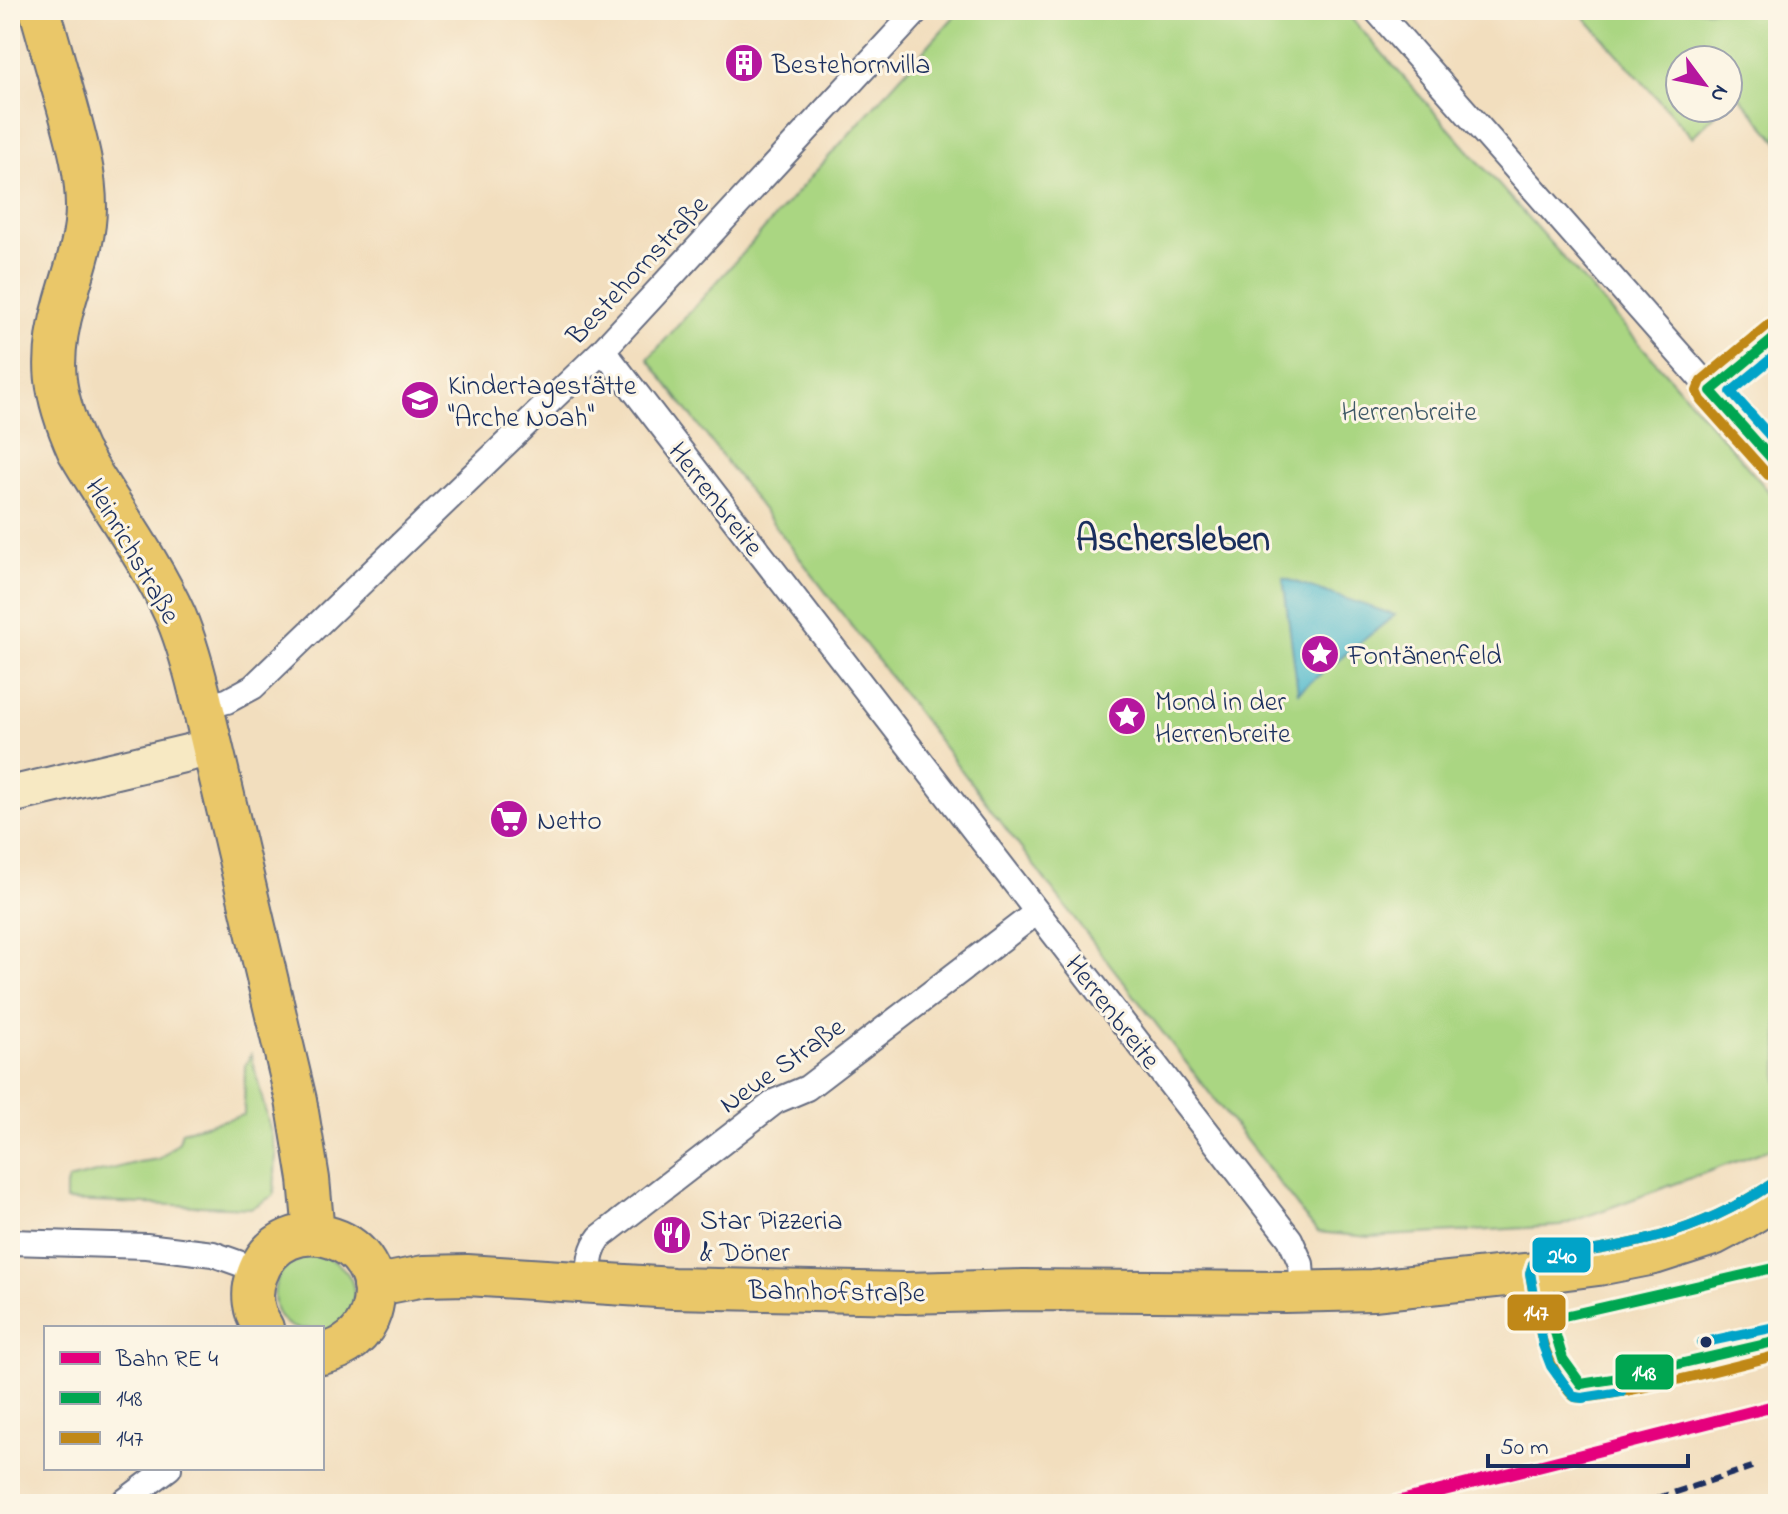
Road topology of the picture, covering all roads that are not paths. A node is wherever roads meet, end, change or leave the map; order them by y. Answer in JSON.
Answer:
{"nodes":[{"id":1,"x":40,"y":10,"type":"edge"},
{"id":2,"x":918,"y":10,"type":"edge"},
{"id":3,"x":1376,"y":10,"type":"edge"},
{"id":4,"x":1778,"y":335,"type":"edge"},
{"id":5,"x":603,"y":350,"type":"junction"},
{"id":6,"x":1711,"y":391,"type":"junction"},
{"id":7,"x":1778,"y":466,"type":"edge"},
{"id":8,"x":203,"y":707,"type":"junction"},
{"id":9,"x":213,"y":747,"type":"junction"},
{"id":10,"x":10,"y":795,"type":"edge"},
{"id":11,"x":1037,"y":912,"type":"junction"},
{"id":12,"x":1778,"y":1197,"type":"edge"},
{"id":13,"x":314,"y":1234,"type":"junction"},
{"id":14,"x":10,"y":1242,"type":"edge"},
{"id":15,"x":258,"y":1270,"type":"junction"},
{"id":16,"x":588,"y":1283,"type":"junction"},
{"id":17,"x":373,"y":1286,"type":"junction"},
{"id":18,"x":1303,"y":1292,"type":"junction"},
{"id":19,"x":262,"y":1326,"type":"edge"},
{"id":20,"x":324,"y":1353,"type":"edge"},
{"id":21,"x":166,"y":1470,"type":"edge"},
{"id":22,"x":121,"y":1504,"type":"edge"}],
"edges":[{"from":1,"to":8,"type":"main road","name":"Heinrichstraße"},
{"from":2,"to":5,"type":"street","name":"Bestehornstraße"},
{"from":3,"to":6,"type":"street"},
{"from":4,"to":6,"type":"street"},
{"from":5,"to":8,"type":"street","name":"Bestehornstraße"},
{"from":5,"to":11,"type":"street","name":"Herrenbreite"},
{"from":6,"to":7,"type":"street"},
{"from":8,"to":9,"type":"main road","name":"Heinrichstraße"},
{"from":9,"to":10,"type":"street"},
{"from":9,"to":13,"type":"main road","name":"Heinrichstraße"},
{"from":11,"to":16,"type":"street","name":"Neue Straße"},
{"from":11,"to":18,"type":"street","name":"Herrenbreite"},
{"from":12,"to":18,"type":"main road"},
{"from":13,"to":15,"type":"main road"},
{"from":13,"to":17,"type":"main road"},
{"from":14,"to":15,"type":"street"},
{"from":15,"to":19,"type":"main road"},
{"from":16,"to":17,"type":"main road","name":"Bahnhofstraße"},
{"from":16,"to":18,"type":"main road","name":"Bahnhofstraße"},
{"from":17,"to":20,"type":"main road"},
{"from":21,"to":22,"type":"street"}]}
